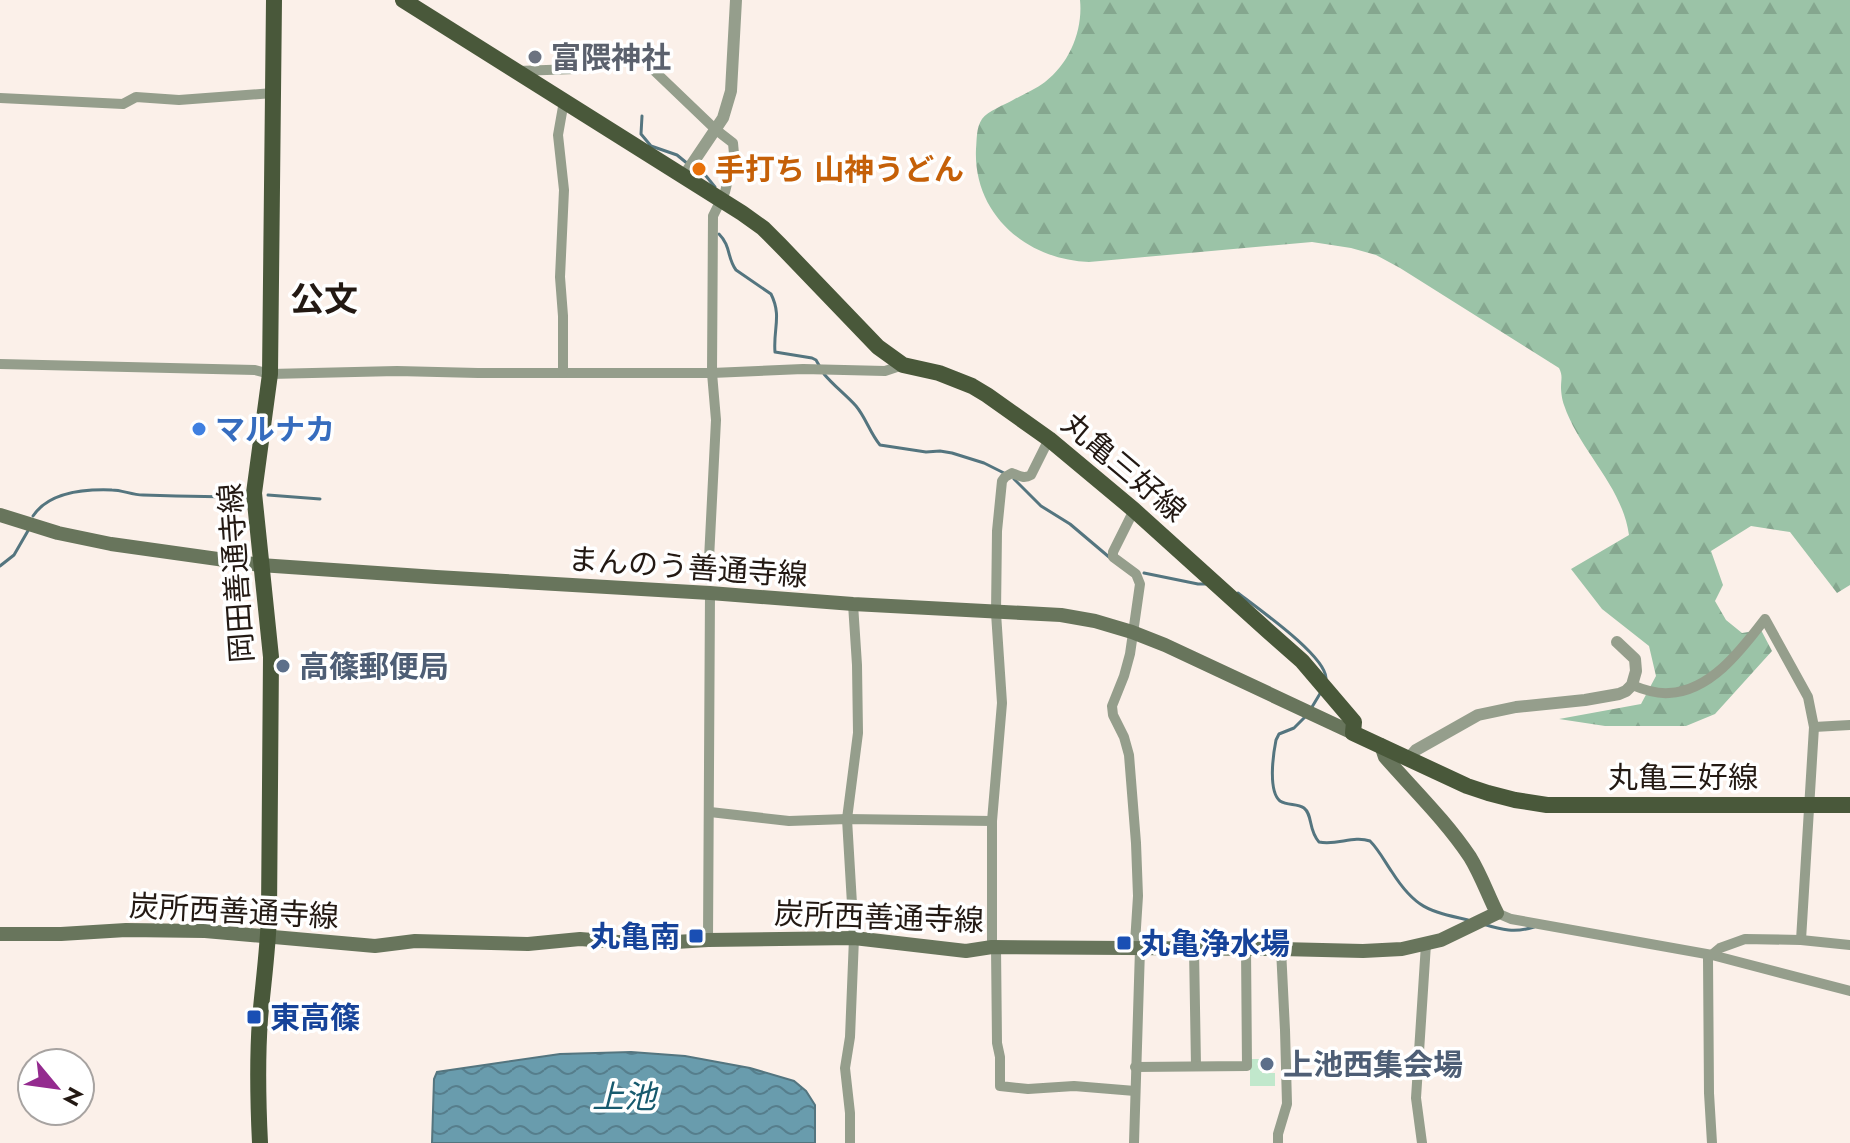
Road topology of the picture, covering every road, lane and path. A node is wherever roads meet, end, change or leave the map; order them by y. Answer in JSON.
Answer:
{"nodes":[{"id":1,"x":274,"y":0,"type":"edge"},
{"id":2,"x":403,"y":0,"type":"edge"},
{"id":3,"x":736,"y":0,"type":"edge"},
{"id":4,"x":747,"y":0,"type":"edge"},
{"id":5,"x":517,"y":71,"type":"junction"},
{"id":6,"x":273,"y":93,"type":"junction"},
{"id":7,"x":0,"y":98,"type":"edge"},
{"id":8,"x":564,"y":101,"type":"junction"},
{"id":9,"x":715,"y":129,"type":"junction"},
{"id":10,"x":689,"y":169,"type":"junction"},
{"id":11,"x":722,"y":200,"type":"junction"},
{"id":12,"x":0,"y":364,"type":"edge"},
{"id":13,"x":903,"y":365,"type":"junction"},
{"id":14,"x":563,"y":373,"type":"junction"},
{"id":15,"x":712,"y":373,"type":"junction"},
{"id":16,"x":270,"y":374,"type":"junction"},
{"id":17,"x":1049,"y":439,"type":"junction"},
{"id":18,"x":1134,"y":510,"type":"junction"},
{"id":19,"x":0,"y":515,"type":"edge"},
{"id":20,"x":260,"y":565,"type":"junction"},
{"id":21,"x":709,"y":586,"type":"junction"},
{"id":22,"x":853,"y":604,"type":"junction"},
{"id":23,"x":996,"y":613,"type":"junction"},
{"id":24,"x":1132,"y":632,"type":"junction"},
{"id":25,"x":1617,"y":642,"type":"dead end"},
{"id":26,"x":1632,"y":685,"type":"junction"},
{"id":27,"x":1850,"y":725,"type":"edge"},
{"id":28,"x":1814,"y":727,"type":"junction"},
{"id":29,"x":1353,"y":733,"type":"junction"},
{"id":30,"x":1381,"y":745,"type":"junction"},
{"id":31,"x":1409,"y":758,"type":"junction"},
{"id":32,"x":1810,"y":804,"type":"junction"},
{"id":33,"x":1850,"y":805,"type":"edge"},
{"id":34,"x":710,"y":812,"type":"junction"},
{"id":35,"x":847,"y":819,"type":"junction"},
{"id":36,"x":992,"y":821,"type":"junction"},
{"id":37,"x":1497,"y":913,"type":"junction"},
{"id":38,"x":0,"y":934,"type":"edge"},
{"id":39,"x":269,"y":937,"type":"junction"},
{"id":40,"x":854,"y":938,"type":"junction"},
{"id":41,"x":708,"y":940,"type":"junction"},
{"id":42,"x":1801,"y":940,"type":"junction"},
{"id":43,"x":1426,"y":944,"type":"junction"},
{"id":44,"x":1850,"y":945,"type":"edge"},
{"id":45,"x":994,"y":947,"type":"junction"},
{"id":46,"x":1140,"y":949,"type":"junction"},
{"id":47,"x":1194,"y":949,"type":"junction"},
{"id":48,"x":1246,"y":949,"type":"junction"},
{"id":49,"x":1281,"y":949,"type":"junction"},
{"id":50,"x":1710,"y":956,"type":"junction"},
{"id":51,"x":1850,"y":991,"type":"edge"},
{"id":52,"x":1196,"y":1066,"type":"junction"},
{"id":53,"x":1135,"y":1067,"type":"junction"},
{"id":54,"x":1135,"y":1091,"type":"junction"},
{"id":55,"x":260,"y":1143,"type":"edge"},
{"id":56,"x":850,"y":1143,"type":"edge"},
{"id":57,"x":1134,"y":1143,"type":"edge"},
{"id":58,"x":1278,"y":1143,"type":"edge"},
{"id":59,"x":1422,"y":1143,"type":"edge"},
{"id":60,"x":1712,"y":1143,"type":"edge"}],
"edges":[{"from":1,"to":6,"type":"main road","name":"岡田善通寺線"},
{"from":2,"to":5,"type":"main road","name":"丸亀三好線"},
{"from":3,"to":4,"type":"street"},
{"from":3,"to":9,"type":"street"},
{"from":5,"to":8,"type":"main road","name":"丸亀三好線"},
{"from":5,"to":9,"type":"street"},
{"from":6,"to":7,"type":"street"},
{"from":6,"to":16,"type":"main road","name":"岡田善通寺線"},
{"from":8,"to":10,"type":"main road","name":"丸亀三好線"},
{"from":8,"to":14,"type":"street"},
{"from":9,"to":10,"type":"street"},
{"from":9,"to":11,"type":"street"},
{"from":10,"to":11,"type":"main road","name":"丸亀三好線"},
{"from":11,"to":13,"type":"main road","name":"丸亀三好線"},
{"from":11,"to":15,"type":"street"},
{"from":12,"to":16,"type":"street"},
{"from":13,"to":15,"type":"street"},
{"from":13,"to":17,"type":"main road","name":"丸亀三好線"},
{"from":14,"to":15,"type":"street"},
{"from":14,"to":16,"type":"street"},
{"from":15,"to":21,"type":"street"},
{"from":16,"to":20,"type":"main road","name":"岡田善通寺線"},
{"from":17,"to":18,"type":"main road","name":"丸亀三好線"},
{"from":17,"to":23,"type":"street"},
{"from":18,"to":24,"type":"street"},
{"from":18,"to":29,"type":"main road","name":"丸亀三好線"},
{"from":19,"to":20,"type":"main road","name":"まんのう善通寺線"},
{"from":20,"to":21,"type":"main road","name":"まんのう善通寺線"},
{"from":20,"to":39,"type":"main road","name":"岡田善通寺線"},
{"from":21,"to":22,"type":"main road","name":"まんのう善通寺線"},
{"from":21,"to":34,"type":"street"},
{"from":22,"to":23,"type":"main road","name":"まんのう善通寺線"},
{"from":22,"to":35,"type":"street"},
{"from":23,"to":24,"type":"main road","name":"まんのう善通寺線"},
{"from":23,"to":36,"type":"street"},
{"from":24,"to":29,"type":"main road","name":"まんのう善通寺線"},
{"from":24,"to":46,"type":"street"},
{"from":25,"to":26,"type":"street"},
{"from":26,"to":28,"type":"street"},
{"from":26,"to":31,"type":"street"},
{"from":27,"to":28,"type":"street"},
{"from":28,"to":32,"type":"street"},
{"from":29,"to":30,"type":"main road","name":"丸亀三好線"},
{"from":30,"to":31,"type":"main road","name":"丸亀三好線"},
{"from":30,"to":37,"type":"main road"},
{"from":31,"to":32,"type":"main road","name":"丸亀三好線"},
{"from":32,"to":33,"type":"main road","name":"丸亀三好線"},
{"from":32,"to":42,"type":"street"},
{"from":34,"to":35,"type":"street"},
{"from":34,"to":41,"type":"street"},
{"from":35,"to":36,"type":"street"},
{"from":35,"to":40,"type":"street"},
{"from":36,"to":45,"type":"street"},
{"from":37,"to":43,"type":"main road","name":"炭所西善通寺線"},
{"from":37,"to":50,"type":"street"},
{"from":38,"to":39,"type":"main road","name":"炭所西善通寺線"},
{"from":39,"to":41,"type":"main road","name":"炭所西善通寺線"},
{"from":39,"to":55,"type":"main road","name":"岡田善通寺線"},
{"from":40,"to":41,"type":"main road","name":"炭所西善通寺線"},
{"from":40,"to":45,"type":"main road","name":"炭所西善通寺線"},
{"from":40,"to":56,"type":"street"},
{"from":42,"to":44,"type":"street"},
{"from":42,"to":50,"type":"street"},
{"from":43,"to":49,"type":"main road","name":"炭所西善通寺線"},
{"from":43,"to":59,"type":"street"},
{"from":45,"to":46,"type":"main road","name":"炭所西善通寺線"},
{"from":45,"to":54,"type":"street"},
{"from":46,"to":47,"type":"main road","name":"炭所西善通寺線"},
{"from":46,"to":53,"type":"street"},
{"from":47,"to":48,"type":"main road","name":"炭所西善通寺線"},
{"from":47,"to":52,"type":"street"},
{"from":48,"to":49,"type":"main road","name":"炭所西善通寺線"},
{"from":48,"to":52,"type":"street"},
{"from":49,"to":58,"type":"street"},
{"from":50,"to":51,"type":"street"},
{"from":50,"to":60,"type":"street"},
{"from":52,"to":53,"type":"street"},
{"from":53,"to":54,"type":"street"},
{"from":54,"to":57,"type":"street"}]}
